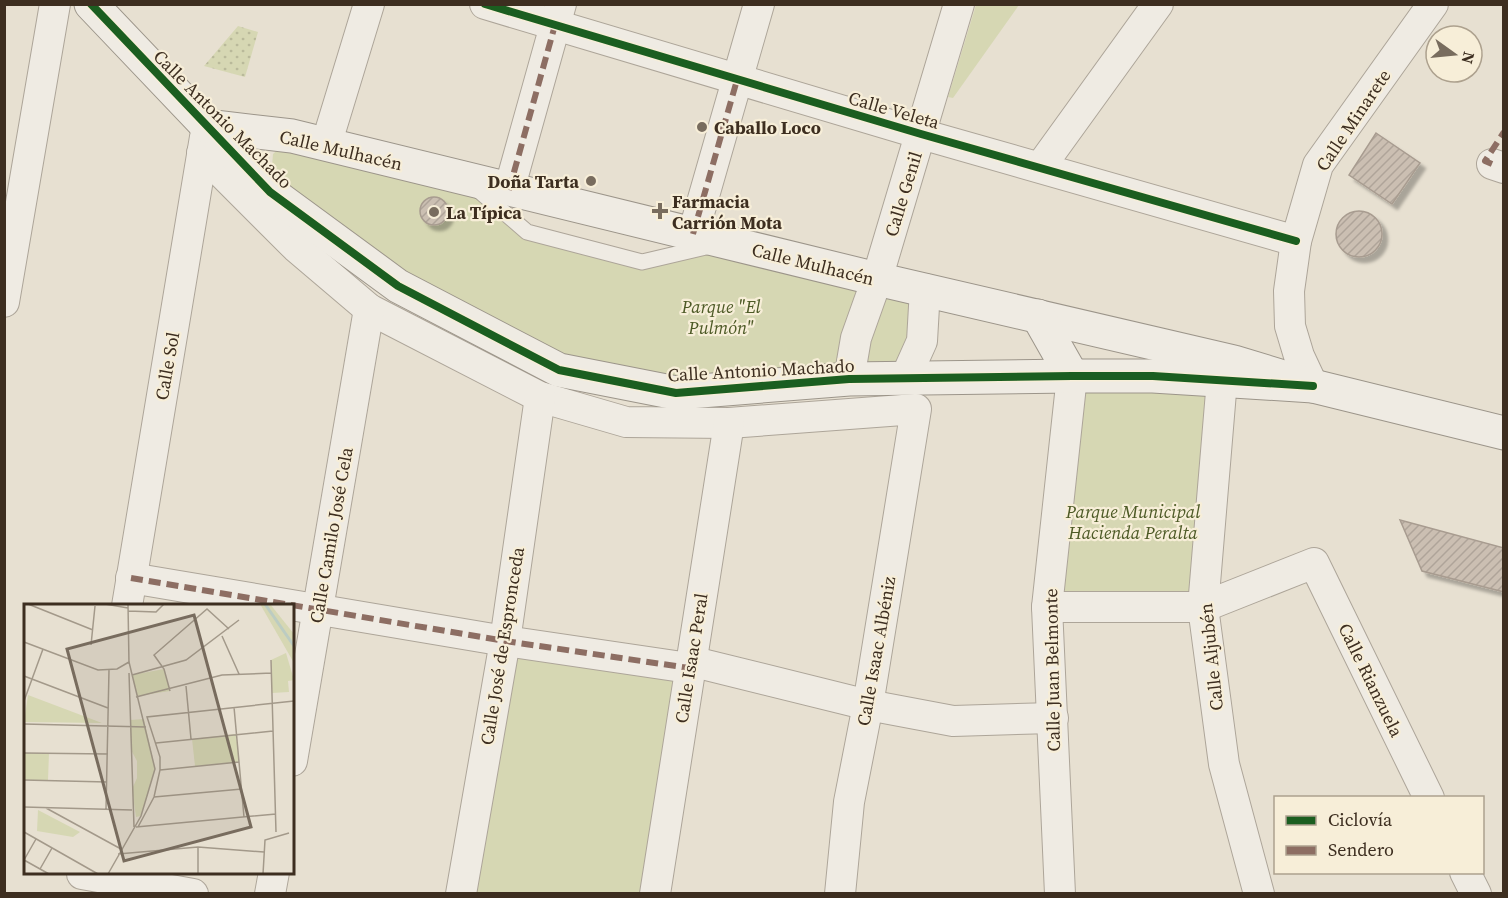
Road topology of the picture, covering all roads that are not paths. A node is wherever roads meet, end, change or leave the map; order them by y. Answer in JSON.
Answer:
{"nodes":[{"id":1,"x":55,"y":4,"type":"edge"},
{"id":2,"x":91,"y":4,"type":"edge"},
{"id":3,"x":369,"y":4,"type":"edge"},
{"id":4,"x":485,"y":4,"type":"edge"},
{"id":5,"x":759,"y":4,"type":"edge"},
{"id":6,"x":959,"y":4,"type":"edge"},
{"id":7,"x":1158,"y":4,"type":"edge"},
{"id":8,"x":1433,"y":4,"type":"edge"},
{"id":9,"x":558,"y":15,"type":"edge"},
{"id":10,"x":737,"y":80,"type":"junction"},
{"id":11,"x":921,"y":134,"type":"junction"},
{"id":12,"x":292,"y":136,"type":"junction"},
{"id":13,"x":204,"y":140,"type":"junction"},
{"id":14,"x":326,"y":145,"type":"junction"},
{"id":15,"x":1041,"y":166,"type":"junction"},
{"id":16,"x":466,"y":179,"type":"junction"},
{"id":17,"x":509,"y":190,"type":"junction"},
{"id":18,"x":270,"y":192,"type":"junction"},
{"id":19,"x":693,"y":234,"type":"junction"},
{"id":20,"x":1296,"y":241,"type":"junction"},
{"id":21,"x":724,"y":242,"type":"junction"},
{"id":22,"x":877,"y":279,"type":"junction"},
{"id":23,"x":925,"y":289,"type":"junction"},
{"id":24,"x":4,"y":302,"type":"edge"},
{"id":25,"x":369,"y":309,"type":"junction"},
{"id":26,"x":1038,"y":316,"type":"junction"},
{"id":27,"x":1071,"y":376,"type":"junction"},
{"id":28,"x":905,"y":379,"type":"junction"},
{"id":29,"x":1222,"y":380,"type":"junction"},
{"id":30,"x":1313,"y":386,"type":"junction"},
{"id":31,"x":861,"y":390,"type":"junction"},
{"id":32,"x":540,"y":397,"type":"junction"},
{"id":33,"x":916,"y":409,"type":"joint"},
{"id":34,"x":729,"y":423,"type":"junction"},
{"id":35,"x":1503,"y":433,"type":"edge"},
{"id":36,"x":129,"y":592,"type":"edge"},
{"id":37,"x":262,"y":604,"type":"edge"},
{"id":38,"x":294,"y":607,"type":"edge"},
{"id":39,"x":1047,"y":607,"type":"junction"},
{"id":40,"x":1203,"y":607,"type":"junction"},
{"id":41,"x":318,"y":609,"type":"junction"},
{"id":42,"x":505,"y":641,"type":"junction"},
{"id":43,"x":690,"y":665,"type":"junction"},
{"id":44,"x":868,"y":705,"type":"junction"},
{"id":45,"x":1053,"y":718,"type":"junction"},
{"id":46,"x":294,"y":749,"type":"edge"},
{"id":47,"x":1427,"y":796,"type":"edge"},
{"id":48,"x":274,"y":874,"type":"edge"},
{"id":49,"x":1466,"y":874,"type":"edge"},
{"id":50,"x":81,"y":880,"type":"edge"},
{"id":51,"x":193,"y":894,"type":"edge"},
{"id":52,"x":270,"y":894,"type":"edge"},
{"id":53,"x":461,"y":894,"type":"edge"},
{"id":54,"x":655,"y":894,"type":"edge"},
{"id":55,"x":840,"y":894,"type":"edge"},
{"id":56,"x":1060,"y":894,"type":"edge"},
{"id":57,"x":1260,"y":894,"type":"edge"},
{"id":58,"x":1476,"y":894,"type":"edge"}],
"edges":[{"from":1,"to":24,"type":"street"},
{"from":2,"to":13,"type":"street","name":"Calle Antonio Machado"},
{"from":3,"to":14,"type":"street"},
{"from":4,"to":9,"type":"street","name":"Calle Veleta"},
{"from":5,"to":10,"type":"street"},
{"from":6,"to":11,"type":"street","name":"Calle Genil"},
{"from":7,"to":15,"type":"street"},
{"from":8,"to":20,"type":"street","name":"Calle Minarete"},
{"from":9,"to":10,"type":"street","name":"Calle Veleta"},
{"from":9,"to":17,"type":"street"},
{"from":10,"to":11,"type":"street","name":"Calle Veleta"},
{"from":10,"to":19,"type":"street"},
{"from":11,"to":15,"type":"street","name":"Calle Veleta"},
{"from":11,"to":22,"type":"street","name":"Calle Genil"},
{"from":12,"to":13,"type":"street","name":"Calle Mulhacén"},
{"from":12,"to":14,"type":"street","name":"Calle Mulhacén"},
{"from":12,"to":18,"type":"street"},
{"from":13,"to":18,"type":"street","name":"Calle Antonio Machado"},
{"from":13,"to":25,"type":"street","name":"Calle Antonio Machado"},
{"from":13,"to":36,"type":"street","name":"Calle Sol"},
{"from":14,"to":16,"type":"street","name":"Calle Mulhacén"},
{"from":15,"to":20,"type":"street","name":"Calle Veleta"},
{"from":16,"to":17,"type":"street","name":"Calle Mulhacén"},
{"from":16,"to":21,"type":"lane"},
{"from":17,"to":19,"type":"street","name":"Calle Mulhacén"},
{"from":18,"to":31,"type":"street","name":"Calle Antonio Machado"},
{"from":19,"to":21,"type":"street","name":"Calle Mulhacén"},
{"from":20,"to":30,"type":"street","name":"Calle Minarete"},
{"from":21,"to":22,"type":"street","name":"Calle Mulhacén"},
{"from":22,"to":23,"type":"street","name":"Calle Mulhacén"},
{"from":22,"to":31,"type":"street","name":"Calle Genil"},
{"from":23,"to":26,"type":"street","name":"Calle Mulhacén"},
{"from":23,"to":28,"type":"street"},
{"from":25,"to":32,"type":"street","name":"Calle Antonio Machado"},
{"from":25,"to":41,"type":"street","name":"Calle Camilo José Cela"},
{"from":26,"to":27,"type":"street"},
{"from":26,"to":30,"type":"street","name":"Calle Mulhacén"},
{"from":27,"to":28,"type":"street","name":"Calle Antonio Machado"},
{"from":27,"to":29,"type":"street","name":"Calle Antonio Machado"},
{"from":27,"to":39,"type":"street","name":"Calle Juan Belmonte"},
{"from":28,"to":31,"type":"street","name":"Calle Antonio Machado"},
{"from":29,"to":30,"type":"street","name":"Calle Antonio Machado"},
{"from":29,"to":40,"type":"street","name":"Calle Aljubén"},
{"from":30,"to":35,"type":"street"},
{"from":31,"to":33,"type":"street","name":"Calle Antonio Machado"},
{"from":31,"to":34,"type":"street","name":"Calle Antonio Machado"},
{"from":32,"to":34,"type":"street","name":"Calle Antonio Machado"},
{"from":32,"to":42,"type":"street","name":"Calle José de Espronceda"},
{"from":33,"to":44,"type":"street","name":"Calle Isaac Albéniz"},
{"from":34,"to":43,"type":"street","name":"Calle Isaac Peral"},
{"from":36,"to":37,"type":"street"},
{"from":38,"to":41,"type":"street"},
{"from":39,"to":40,"type":"street"},
{"from":39,"to":45,"type":"street","name":"Calle Juan Belmonte"},
{"from":40,"to":47,"type":"street","name":"Calle Rianzuela"},
{"from":40,"to":57,"type":"street","name":"Calle Aljubén"},
{"from":41,"to":42,"type":"street"},
{"from":41,"to":46,"type":"street","name":"Calle Camilo José Cela"},
{"from":42,"to":43,"type":"street"},
{"from":42,"to":53,"type":"street","name":"Calle José de Espronceda"},
{"from":43,"to":44,"type":"street"},
{"from":43,"to":54,"type":"street","name":"Calle Isaac Peral"},
{"from":44,"to":45,"type":"street"},
{"from":44,"to":55,"type":"street","name":"Calle Isaac Albéniz"},
{"from":45,"to":56,"type":"street","name":"Calle Juan Belmonte"},
{"from":48,"to":52,"type":"street"},
{"from":49,"to":58,"type":"street"},
{"from":50,"to":51,"type":"street"}]}
